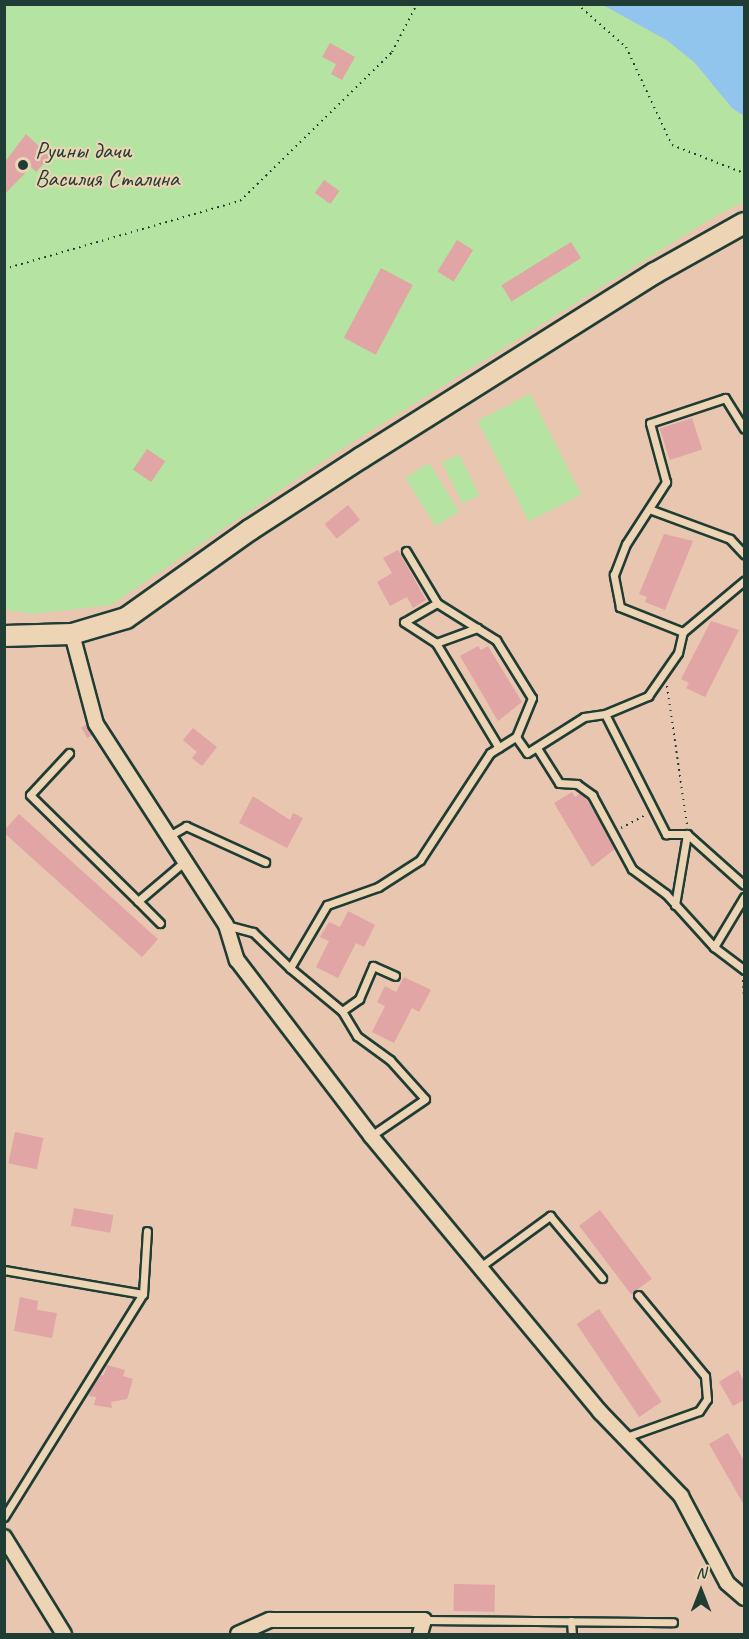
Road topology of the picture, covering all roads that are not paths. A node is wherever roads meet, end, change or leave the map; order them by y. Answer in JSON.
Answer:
{"nodes":[{"id":1,"x":744,"y":223,"type":"edge"},
{"id":2,"x":744,"y":429,"type":"edge"},
{"id":3,"x":649,"y":509,"type":"junction"},
{"id":4,"x":406,"y":551,"type":"dead end"},
{"id":5,"x":744,"y":554,"type":"edge"},
{"id":6,"x":744,"y":581,"type":"edge"},
{"id":7,"x":437,"y":603,"type":"junction"},
{"id":8,"x":477,"y":628,"type":"junction"},
{"id":9,"x":683,"y":632,"type":"junction"},
{"id":10,"x":72,"y":634,"type":"junction"},
{"id":11,"x":4,"y":636,"type":"edge"},
{"id":12,"x":436,"y":643,"type":"junction"},
{"id":13,"x":605,"y":714,"type":"junction"},
{"id":14,"x":516,"y":737,"type":"junction"},
{"id":15,"x":499,"y":748,"type":"junction"},
{"id":16,"x":537,"y":748,"type":"junction"},
{"id":17,"x":69,"y":753,"type":"dead end"},
{"id":18,"x":687,"y":834,"type":"junction"},
{"id":19,"x":169,"y":836,"type":"junction"},
{"id":20,"x":185,"y":861,"type":"junction"},
{"id":21,"x":265,"y":862,"type":"dead end"},
{"id":22,"x":744,"y":885,"type":"edge"},
{"id":23,"x":744,"y":897,"type":"edge"},
{"id":24,"x":138,"y":901,"type":"junction"},
{"id":25,"x":675,"y":905,"type":"junction"},
{"id":26,"x":742,"y":909,"type":"edge"},
{"id":27,"x":160,"y":923,"type":"dead end"},
{"id":28,"x":226,"y":925,"type":"junction"},
{"id":29,"x":714,"y":947,"type":"junction"},
{"id":30,"x":290,"y":968,"type":"junction"},
{"id":31,"x":743,"y":969,"type":"edge"},
{"id":32,"x":395,"y":976,"type":"dead end"},
{"id":33,"x":342,"y":1011,"type":"junction"},
{"id":34,"x":372,"y":1136,"type":"junction"},
{"id":35,"x":147,"y":1231,"type":"dead end"},
{"id":36,"x":480,"y":1267,"type":"junction"},
{"id":37,"x":4,"y":1270,"type":"edge"},
{"id":38,"x":603,"y":1278,"type":"dead end"},
{"id":39,"x":143,"y":1294,"type":"junction"},
{"id":40,"x":638,"y":1295,"type":"dead end"},
{"id":41,"x":626,"y":1437,"type":"junction"},
{"id":42,"x":4,"y":1517,"type":"edge"},
{"id":43,"x":4,"y":1537,"type":"edge"},
{"id":44,"x":744,"y":1598,"type":"edge"},
{"id":45,"x":423,"y":1620,"type":"junction"},
{"id":46,"x":571,"y":1621,"type":"junction"},
{"id":47,"x":673,"y":1622,"type":"dead end"},
{"id":48,"x":63,"y":1635,"type":"edge"},
{"id":49,"x":238,"y":1635,"type":"edge"},
{"id":50,"x":420,"y":1635,"type":"edge"},
{"id":51,"x":572,"y":1635,"type":"edge"}],
"edges":[{"from":1,"to":10,"type":"main road"},
{"from":2,"to":3,"type":"lane"},
{"from":3,"to":5,"type":"lane"},
{"from":3,"to":9,"type":"lane"},
{"from":4,"to":7,"type":"lane"},
{"from":6,"to":9,"type":"lane"},
{"from":7,"to":8,"type":"lane"},
{"from":7,"to":12,"type":"lane"},
{"from":8,"to":12,"type":"lane"},
{"from":8,"to":14,"type":"lane"},
{"from":9,"to":13,"type":"lane"},
{"from":10,"to":11,"type":"main road"},
{"from":10,"to":19,"type":"street"},
{"from":12,"to":15,"type":"lane"},
{"from":13,"to":16,"type":"lane"},
{"from":13,"to":18,"type":"lane"},
{"from":14,"to":15,"type":"lane"},
{"from":14,"to":16,"type":"lane"},
{"from":15,"to":30,"type":"lane"},
{"from":16,"to":25,"type":"lane"},
{"from":17,"to":24,"type":"lane"},
{"from":18,"to":22,"type":"lane"},
{"from":18,"to":25,"type":"lane"},
{"from":19,"to":20,"type":"street"},
{"from":19,"to":21,"type":"lane"},
{"from":20,"to":24,"type":"lane"},
{"from":20,"to":28,"type":"street"},
{"from":23,"to":26,"type":"lane"},
{"from":24,"to":27,"type":"lane"},
{"from":25,"to":29,"type":"lane"},
{"from":26,"to":29,"type":"lane"},
{"from":28,"to":30,"type":"lane"},
{"from":28,"to":34,"type":"street"},
{"from":29,"to":31,"type":"lane"},
{"from":30,"to":33,"type":"lane"},
{"from":32,"to":33,"type":"lane"},
{"from":33,"to":34,"type":"lane"},
{"from":34,"to":36,"type":"street"},
{"from":35,"to":39,"type":"lane"},
{"from":36,"to":38,"type":"lane"},
{"from":36,"to":41,"type":"street"},
{"from":37,"to":39,"type":"lane"},
{"from":39,"to":42,"type":"lane"},
{"from":40,"to":41,"type":"lane"},
{"from":41,"to":44,"type":"street"},
{"from":43,"to":48,"type":"street"},
{"from":45,"to":46,"type":"lane"},
{"from":45,"to":49,"type":"street"},
{"from":45,"to":50,"type":"street"},
{"from":46,"to":47,"type":"lane"},
{"from":46,"to":51,"type":"lane"}]}
